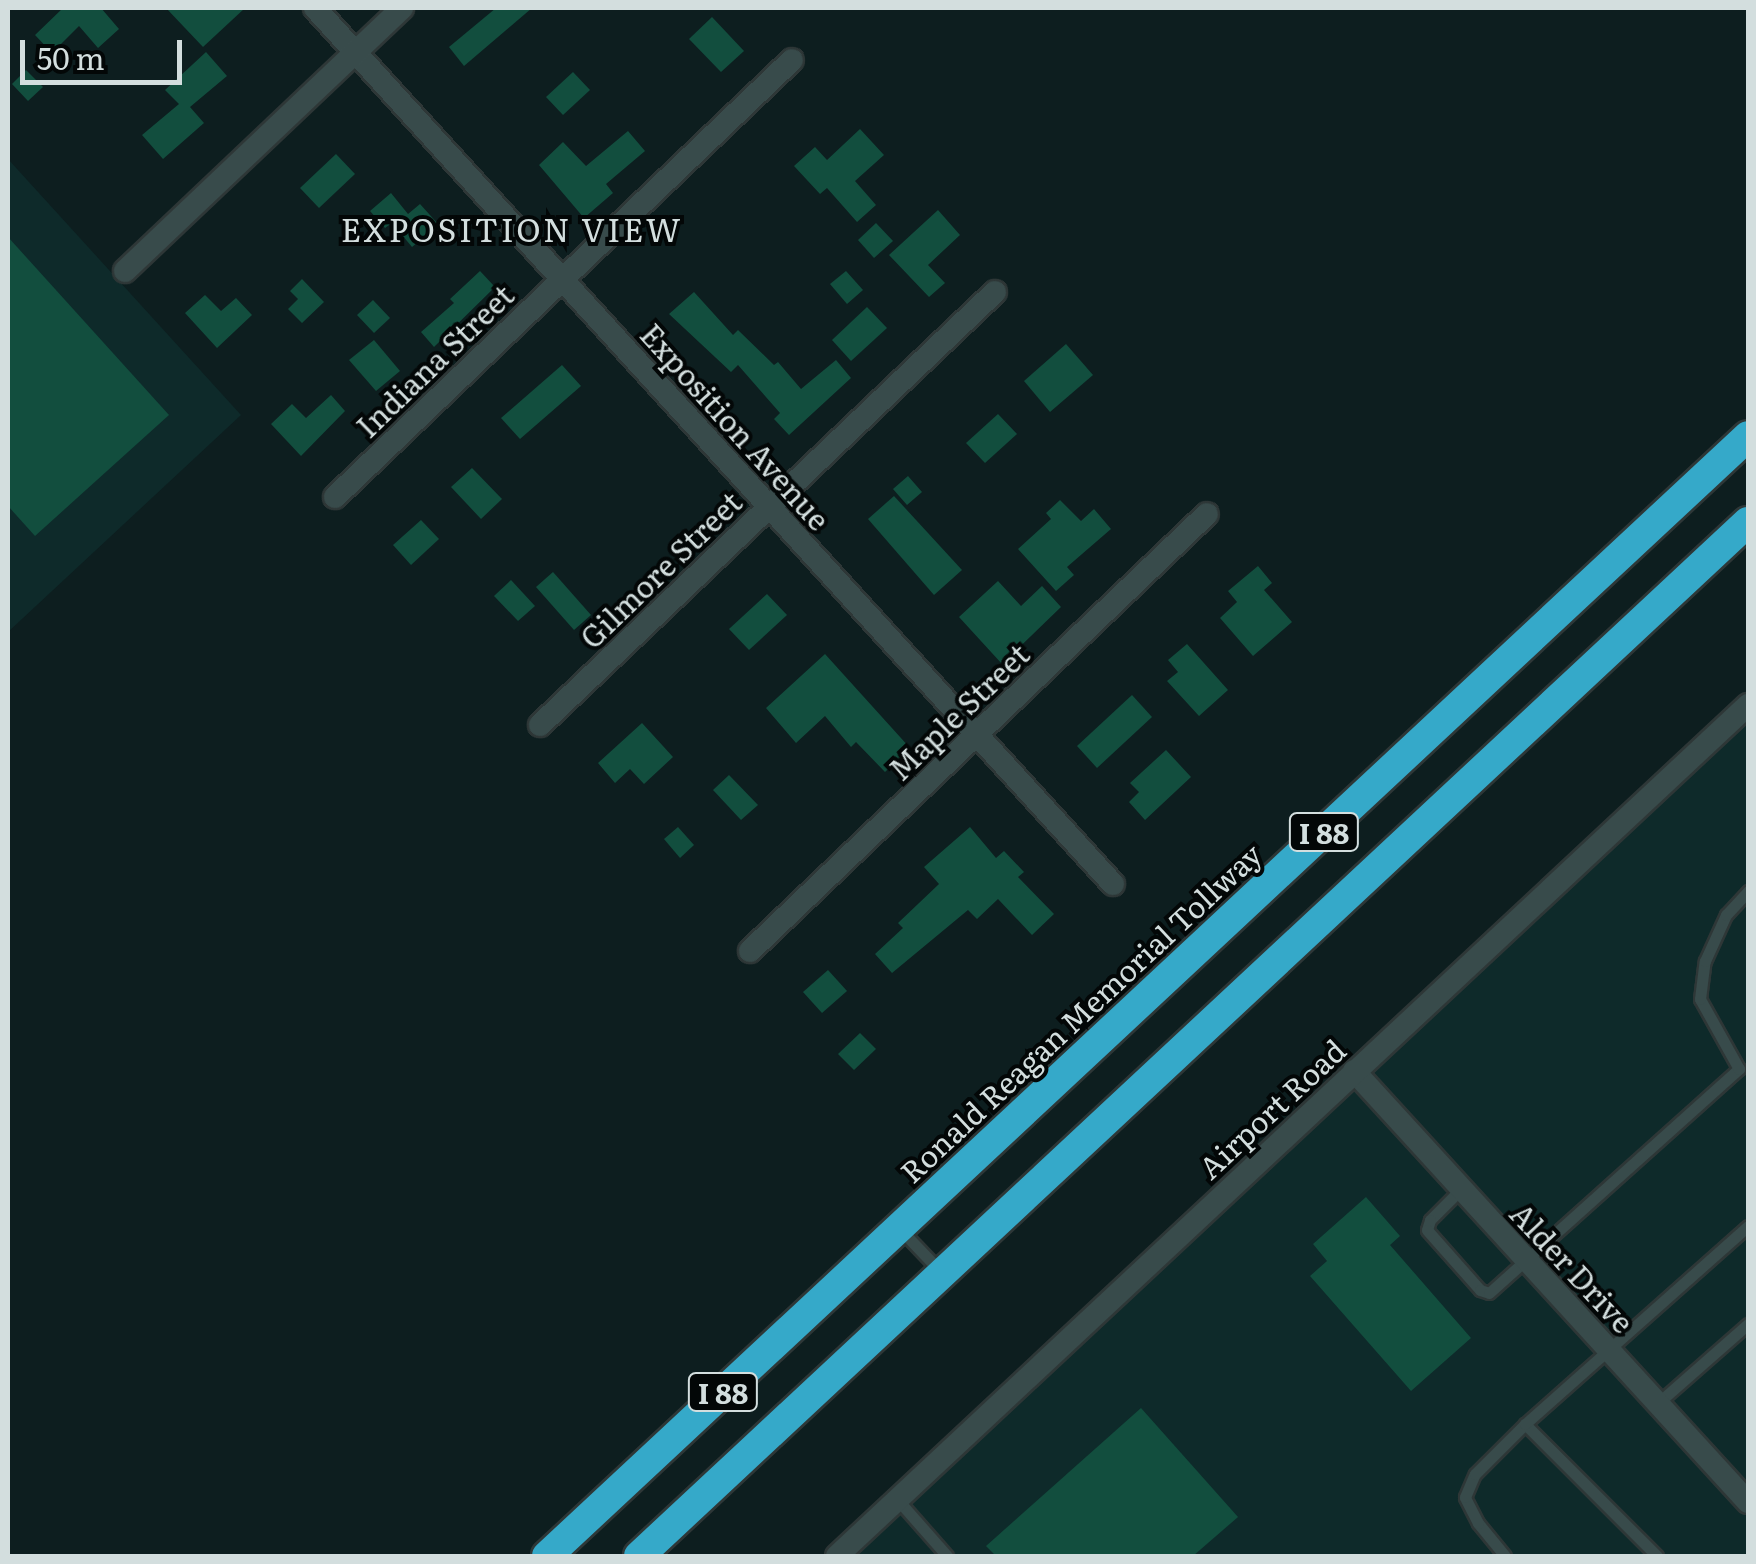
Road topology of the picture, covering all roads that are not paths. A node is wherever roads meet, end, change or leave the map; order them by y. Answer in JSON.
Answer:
{"nodes":[{"id":1,"x":316,"y":8,"type":"edge"},
{"id":2,"x":402,"y":8,"type":"edge"},
{"id":3,"x":356,"y":52,"type":"junction"},
{"id":4,"x":792,"y":60,"type":"dead end"},
{"id":5,"x":126,"y":271,"type":"dead end"},
{"id":6,"x":563,"y":279,"type":"junction"},
{"id":7,"x":995,"y":292,"type":"dead end"},
{"id":8,"x":1748,"y":436,"type":"edge"},
{"id":9,"x":334,"y":497,"type":"dead end"},
{"id":10,"x":770,"y":506,"type":"junction"},
{"id":11,"x":1208,"y":514,"type":"dead end"},
{"id":12,"x":1748,"y":522,"type":"edge"},
{"id":13,"x":1748,"y":705,"type":"edge"},
{"id":14,"x":540,"y":725,"type":"dead end"},
{"id":15,"x":976,"y":734,"type":"junction"},
{"id":16,"x":1113,"y":884,"type":"dead end"},
{"id":17,"x":1748,"y":891,"type":"edge"},
{"id":18,"x":750,"y":951,"type":"dead end"},
{"id":19,"x":1739,"y":1069,"type":"junction"},
{"id":20,"x":1354,"y":1071,"type":"junction"},
{"id":21,"x":1748,"y":1079,"type":"edge"},
{"id":22,"x":1461,"y":1189,"type":"junction"},
{"id":23,"x":1748,"y":1226,"type":"edge"},
{"id":24,"x":899,"y":1228,"type":"junction"},
{"id":25,"x":1526,"y":1260,"type":"junction"},
{"id":26,"x":942,"y":1274,"type":"junction"},
{"id":27,"x":1748,"y":1324,"type":"edge"},
{"id":28,"x":1611,"y":1352,"type":"junction"},
{"id":29,"x":1658,"y":1403,"type":"junction"},
{"id":30,"x":1525,"y":1424,"type":"junction"},
{"id":31,"x":897,"y":1499,"type":"junction"},
{"id":32,"x":1748,"y":1502,"type":"edge"},
{"id":33,"x":840,"y":1555,"type":"edge"},
{"id":34,"x":547,"y":1556,"type":"edge"},
{"id":35,"x":640,"y":1556,"type":"edge"},
{"id":36,"x":947,"y":1556,"type":"edge"},
{"id":37,"x":1505,"y":1556,"type":"edge"},
{"id":38,"x":1657,"y":1556,"type":"edge"}],
"edges":[{"from":1,"to":3,"type":"street","name":"Exposition Avenue"},
{"from":2,"to":3,"type":"street"},
{"from":3,"to":5,"type":"street"},
{"from":3,"to":6,"type":"street","name":"Exposition Avenue"},
{"from":4,"to":6,"type":"street","name":"Indiana Street"},
{"from":6,"to":9,"type":"street","name":"Indiana Street"},
{"from":6,"to":10,"type":"street","name":"Exposition Avenue"},
{"from":7,"to":10,"type":"street","name":"Gilmore Street"},
{"from":8,"to":24,"type":"highway","name":"Ronald Reagan Memorial Tollway","number":"I 88"},
{"from":10,"to":14,"type":"street","name":"Gilmore Street"},
{"from":10,"to":15,"type":"street","name":"Exposition Avenue"},
{"from":11,"to":15,"type":"street","name":"Maple Street"},
{"from":12,"to":26,"type":"highway","number":"I 88"},
{"from":13,"to":20,"type":"street","name":"Airport Road"},
{"from":15,"to":16,"type":"street","name":"Exposition Avenue"},
{"from":15,"to":18,"type":"street","name":"Maple Street"},
{"from":17,"to":19,"type":"lane"},
{"from":19,"to":21,"type":"lane"},
{"from":19,"to":25,"type":"lane"},
{"from":20,"to":22,"type":"street","name":"Alder Drive"},
{"from":20,"to":31,"type":"street","name":"Airport Road"},
{"from":22,"to":25,"type":"street","name":"Alder Drive"},
{"from":22,"to":25,"type":"lane"},
{"from":23,"to":28,"type":"lane"},
{"from":24,"to":26,"type":"lane"},
{"from":24,"to":34,"type":"highway","name":"Ronald Reagan Memorial Tollway","number":"I 88"},
{"from":25,"to":28,"type":"street","name":"Alder Drive"},
{"from":26,"to":35,"type":"highway","number":"I 88"},
{"from":27,"to":29,"type":"lane"},
{"from":28,"to":29,"type":"street","name":"Alder Drive"},
{"from":28,"to":30,"type":"lane"},
{"from":29,"to":32,"type":"street","name":"Alder Drive"},
{"from":30,"to":37,"type":"lane"},
{"from":30,"to":38,"type":"lane"},
{"from":31,"to":33,"type":"street","name":"Airport Road"},
{"from":31,"to":36,"type":"lane"}]}
